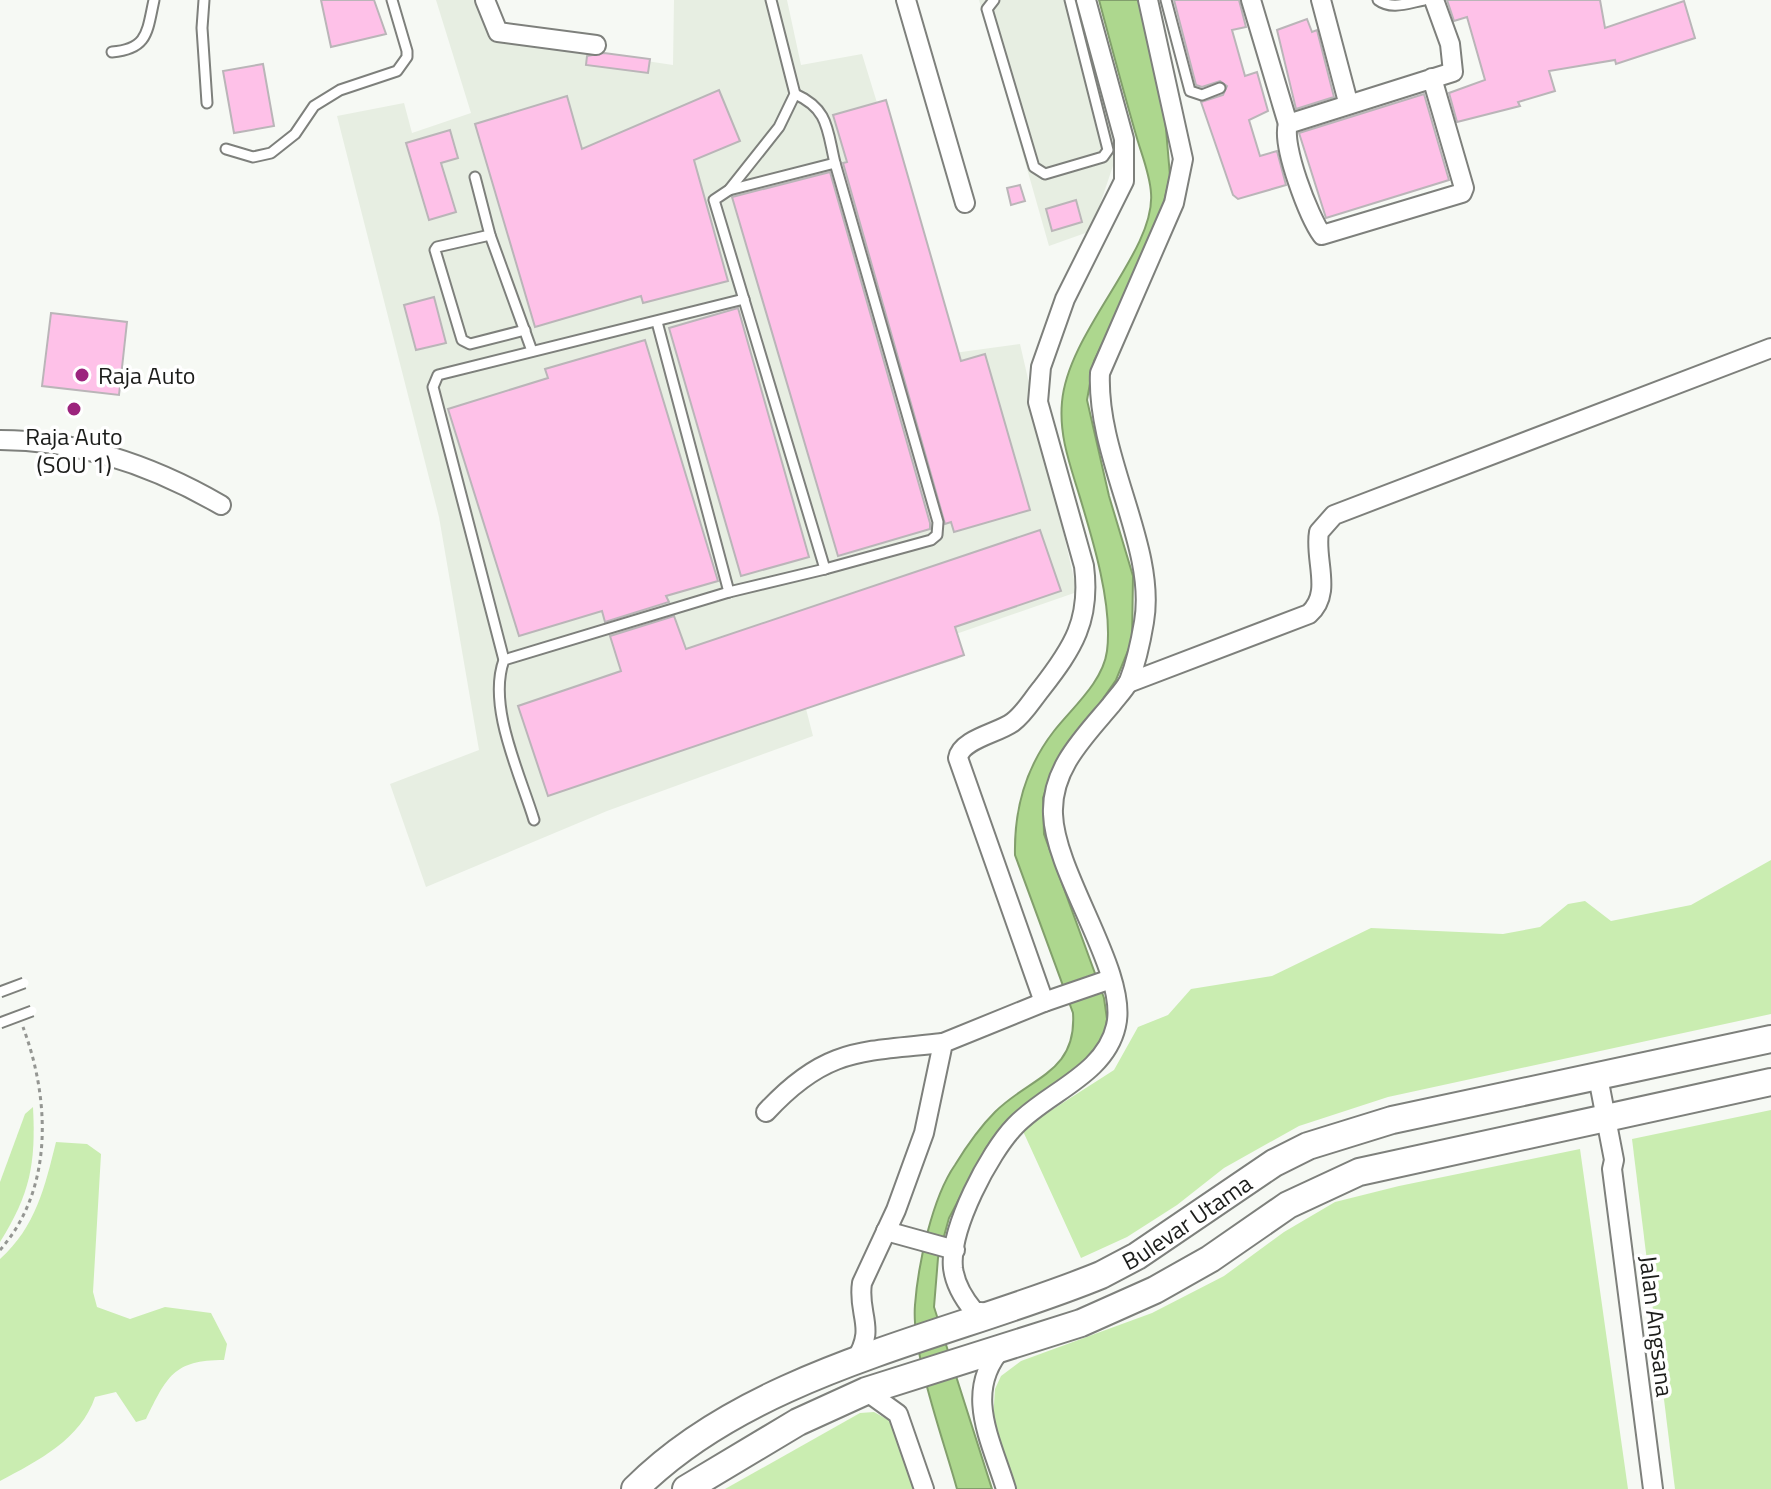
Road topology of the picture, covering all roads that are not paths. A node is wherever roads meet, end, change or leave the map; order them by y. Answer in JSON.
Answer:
{"nodes":[{"id":1,"x":154,"y":0,"type":"edge"},
{"id":2,"x":204,"y":0,"type":"edge"},
{"id":3,"x":392,"y":0,"type":"edge"},
{"id":4,"x":485,"y":0,"type":"edge"},
{"id":5,"x":771,"y":0,"type":"edge"},
{"id":6,"x":906,"y":0,"type":"edge"},
{"id":7,"x":994,"y":0,"type":"edge"},
{"id":8,"x":1070,"y":0,"type":"edge"},
{"id":9,"x":1086,"y":0,"type":"edge"},
{"id":10,"x":1148,"y":0,"type":"edge"},
{"id":11,"x":1166,"y":0,"type":"edge"},
{"id":12,"x":1251,"y":0,"type":"edge"},
{"id":13,"x":1321,"y":0,"type":"edge"},
{"id":14,"x":1378,"y":0,"type":"edge"},
{"id":15,"x":1424,"y":0,"type":"edge"},
{"id":16,"x":1434,"y":0,"type":"edge"},
{"id":17,"x":596,"y":45,"type":"dead end"},
{"id":18,"x":112,"y":52,"type":"dead end"},
{"id":19,"x":1432,"y":78,"type":"junction"},
{"id":20,"x":1220,"y":88,"type":"dead end"},
{"id":21,"x":795,"y":94,"type":"junction"},
{"id":22,"x":1348,"y":102,"type":"junction"},
{"id":23,"x":207,"y":103,"type":"dead end"},
{"id":24,"x":1288,"y":124,"type":"junction"},
{"id":25,"x":226,"y":149,"type":"dead end"},
{"id":26,"x":835,"y":163,"type":"junction"},
{"id":27,"x":475,"y":177,"type":"dead end"},
{"id":28,"x":729,"y":190,"type":"junction"},
{"id":29,"x":965,"y":203,"type":"dead end"},
{"id":30,"x":490,"y":235,"type":"junction"},
{"id":31,"x":744,"y":299,"type":"junction"},
{"id":32,"x":657,"y":322,"type":"junction"},
{"id":33,"x":525,"y":330,"type":"junction"},
{"id":34,"x":1771,"y":348,"type":"edge"},
{"id":35,"x":532,"y":351,"type":"junction"},
{"id":36,"x":0,"y":440,"type":"edge"},
{"id":37,"x":221,"y":505,"type":"dead end"},
{"id":38,"x":825,"y":569,"type":"junction"},
{"id":39,"x":729,"y":592,"type":"junction"},
{"id":40,"x":504,"y":660,"type":"junction"},
{"id":41,"x":1128,"y":683,"type":"junction"},
{"id":42,"x":534,"y":820,"type":"dead end"},
{"id":43,"x":1106,"y":981,"type":"junction"},
{"id":44,"x":24,"y":983,"type":"dead end"},
{"id":45,"x":0,"y":992,"type":"edge"},
{"id":46,"x":1044,"y":1002,"type":"junction"},
{"id":47,"x":32,"y":1011,"type":"dead end"},
{"id":48,"x":0,"y":1023,"type":"edge"},
{"id":49,"x":1771,"y":1039,"type":"edge"},
{"id":50,"x":941,"y":1052,"type":"junction"},
{"id":51,"x":1598,"y":1077,"type":"junction"},
{"id":52,"x":1771,"y":1082,"type":"edge"},
{"id":53,"x":766,"y":1112,"type":"dead end"},
{"id":54,"x":1606,"y":1124,"type":"junction"},
{"id":55,"x":1188,"y":1223,"type":"junction"},
{"id":56,"x":886,"y":1231,"type":"junction"},
{"id":57,"x":949,"y":1249,"type":"junction"},
{"id":58,"x":1210,"y":1259,"type":"junction"},
{"id":59,"x":992,"y":1314,"type":"junction"},
{"id":60,"x":1004,"y":1346,"type":"junction"},
{"id":61,"x":855,"y":1361,"type":"junction"},
{"id":62,"x":866,"y":1391,"type":"junction"},
{"id":63,"x":661,"y":1464,"type":"junction"},
{"id":64,"x":635,"y":1489,"type":"edge"},
{"id":65,"x":683,"y":1489,"type":"edge"},
{"id":66,"x":924,"y":1489,"type":"edge"},
{"id":67,"x":1006,"y":1489,"type":"edge"},
{"id":68,"x":1653,"y":1489,"type":"edge"}],
"edges":[{"from":1,"to":18,"type":"lane"},
{"from":2,"to":23,"type":"lane"},
{"from":3,"to":25,"type":"lane"},
{"from":4,"to":17,"type":"street"},
{"from":5,"to":21,"type":"lane"},
{"from":6,"to":29,"type":"street"},
{"from":7,"to":8,"type":"lane"},
{"from":9,"to":46,"type":"street"},
{"from":10,"to":41,"type":"street"},
{"from":11,"to":20,"type":"lane"},
{"from":12,"to":24,"type":"street"},
{"from":13,"to":22,"type":"street"},
{"from":14,"to":15,"type":"lane"},
{"from":16,"to":19,"type":"street"},
{"from":19,"to":22,"type":"street"},
{"from":19,"to":24,"type":"street"},
{"from":21,"to":26,"type":"lane"},
{"from":21,"to":28,"type":"lane"},
{"from":22,"to":24,"type":"street"},
{"from":26,"to":28,"type":"lane"},
{"from":26,"to":38,"type":"lane"},
{"from":27,"to":30,"type":"lane"},
{"from":28,"to":31,"type":"lane"},
{"from":30,"to":33,"type":"lane"},
{"from":30,"to":33,"type":"lane"},
{"from":31,"to":32,"type":"lane"},
{"from":31,"to":38,"type":"lane"},
{"from":32,"to":35,"type":"lane"},
{"from":32,"to":39,"type":"lane"},
{"from":33,"to":35,"type":"lane"},
{"from":34,"to":41,"type":"street"},
{"from":35,"to":40,"type":"lane"},
{"from":36,"to":37,"type":"street"},
{"from":38,"to":39,"type":"lane"},
{"from":39,"to":40,"type":"lane"},
{"from":40,"to":42,"type":"lane"},
{"from":41,"to":43,"type":"street"},
{"from":43,"to":46,"type":"street"},
{"from":43,"to":57,"type":"street"},
{"from":44,"to":45,"type":"lane","bridge":true},
{"from":46,"to":50,"type":"street"},
{"from":47,"to":48,"type":"lane","bridge":true},
{"from":49,"to":51,"type":"main road","name":"Bulevar Utama"},
{"from":50,"to":53,"type":"street"},
{"from":50,"to":56,"type":"street"},
{"from":51,"to":54,"type":"street","name":"Jalan Angsana"},
{"from":51,"to":55,"type":"main road","name":"Bulevar Utama"},
{"from":52,"to":54,"type":"main road","name":"Bulevar Utama"},
{"from":54,"to":58,"type":"main road","name":"Bulevar Utama"},
{"from":54,"to":68,"type":"street","name":"Jalan Angsana"},
{"from":55,"to":58,"type":"main road"},
{"from":55,"to":59,"type":"main road","name":"Bulevar Utama"},
{"from":56,"to":57,"type":"street"},
{"from":56,"to":61,"type":"street"},
{"from":57,"to":59,"type":"street"},
{"from":58,"to":60,"type":"main road","name":"Bulevar Utama"},
{"from":59,"to":61,"type":"main road","name":"Bulevar Utama"},
{"from":60,"to":62,"type":"main road","name":"Bulevar Utama"},
{"from":60,"to":67,"type":"street"},
{"from":61,"to":63,"type":"main road","name":"Bulevar Utama"},
{"from":62,"to":65,"type":"main road","name":"Bulevar Utama"},
{"from":62,"to":66,"type":"street"},
{"from":63,"to":64,"type":"main road","name":"Bulevar Utama"},
{"from":63,"to":65,"type":"main road"}]}
